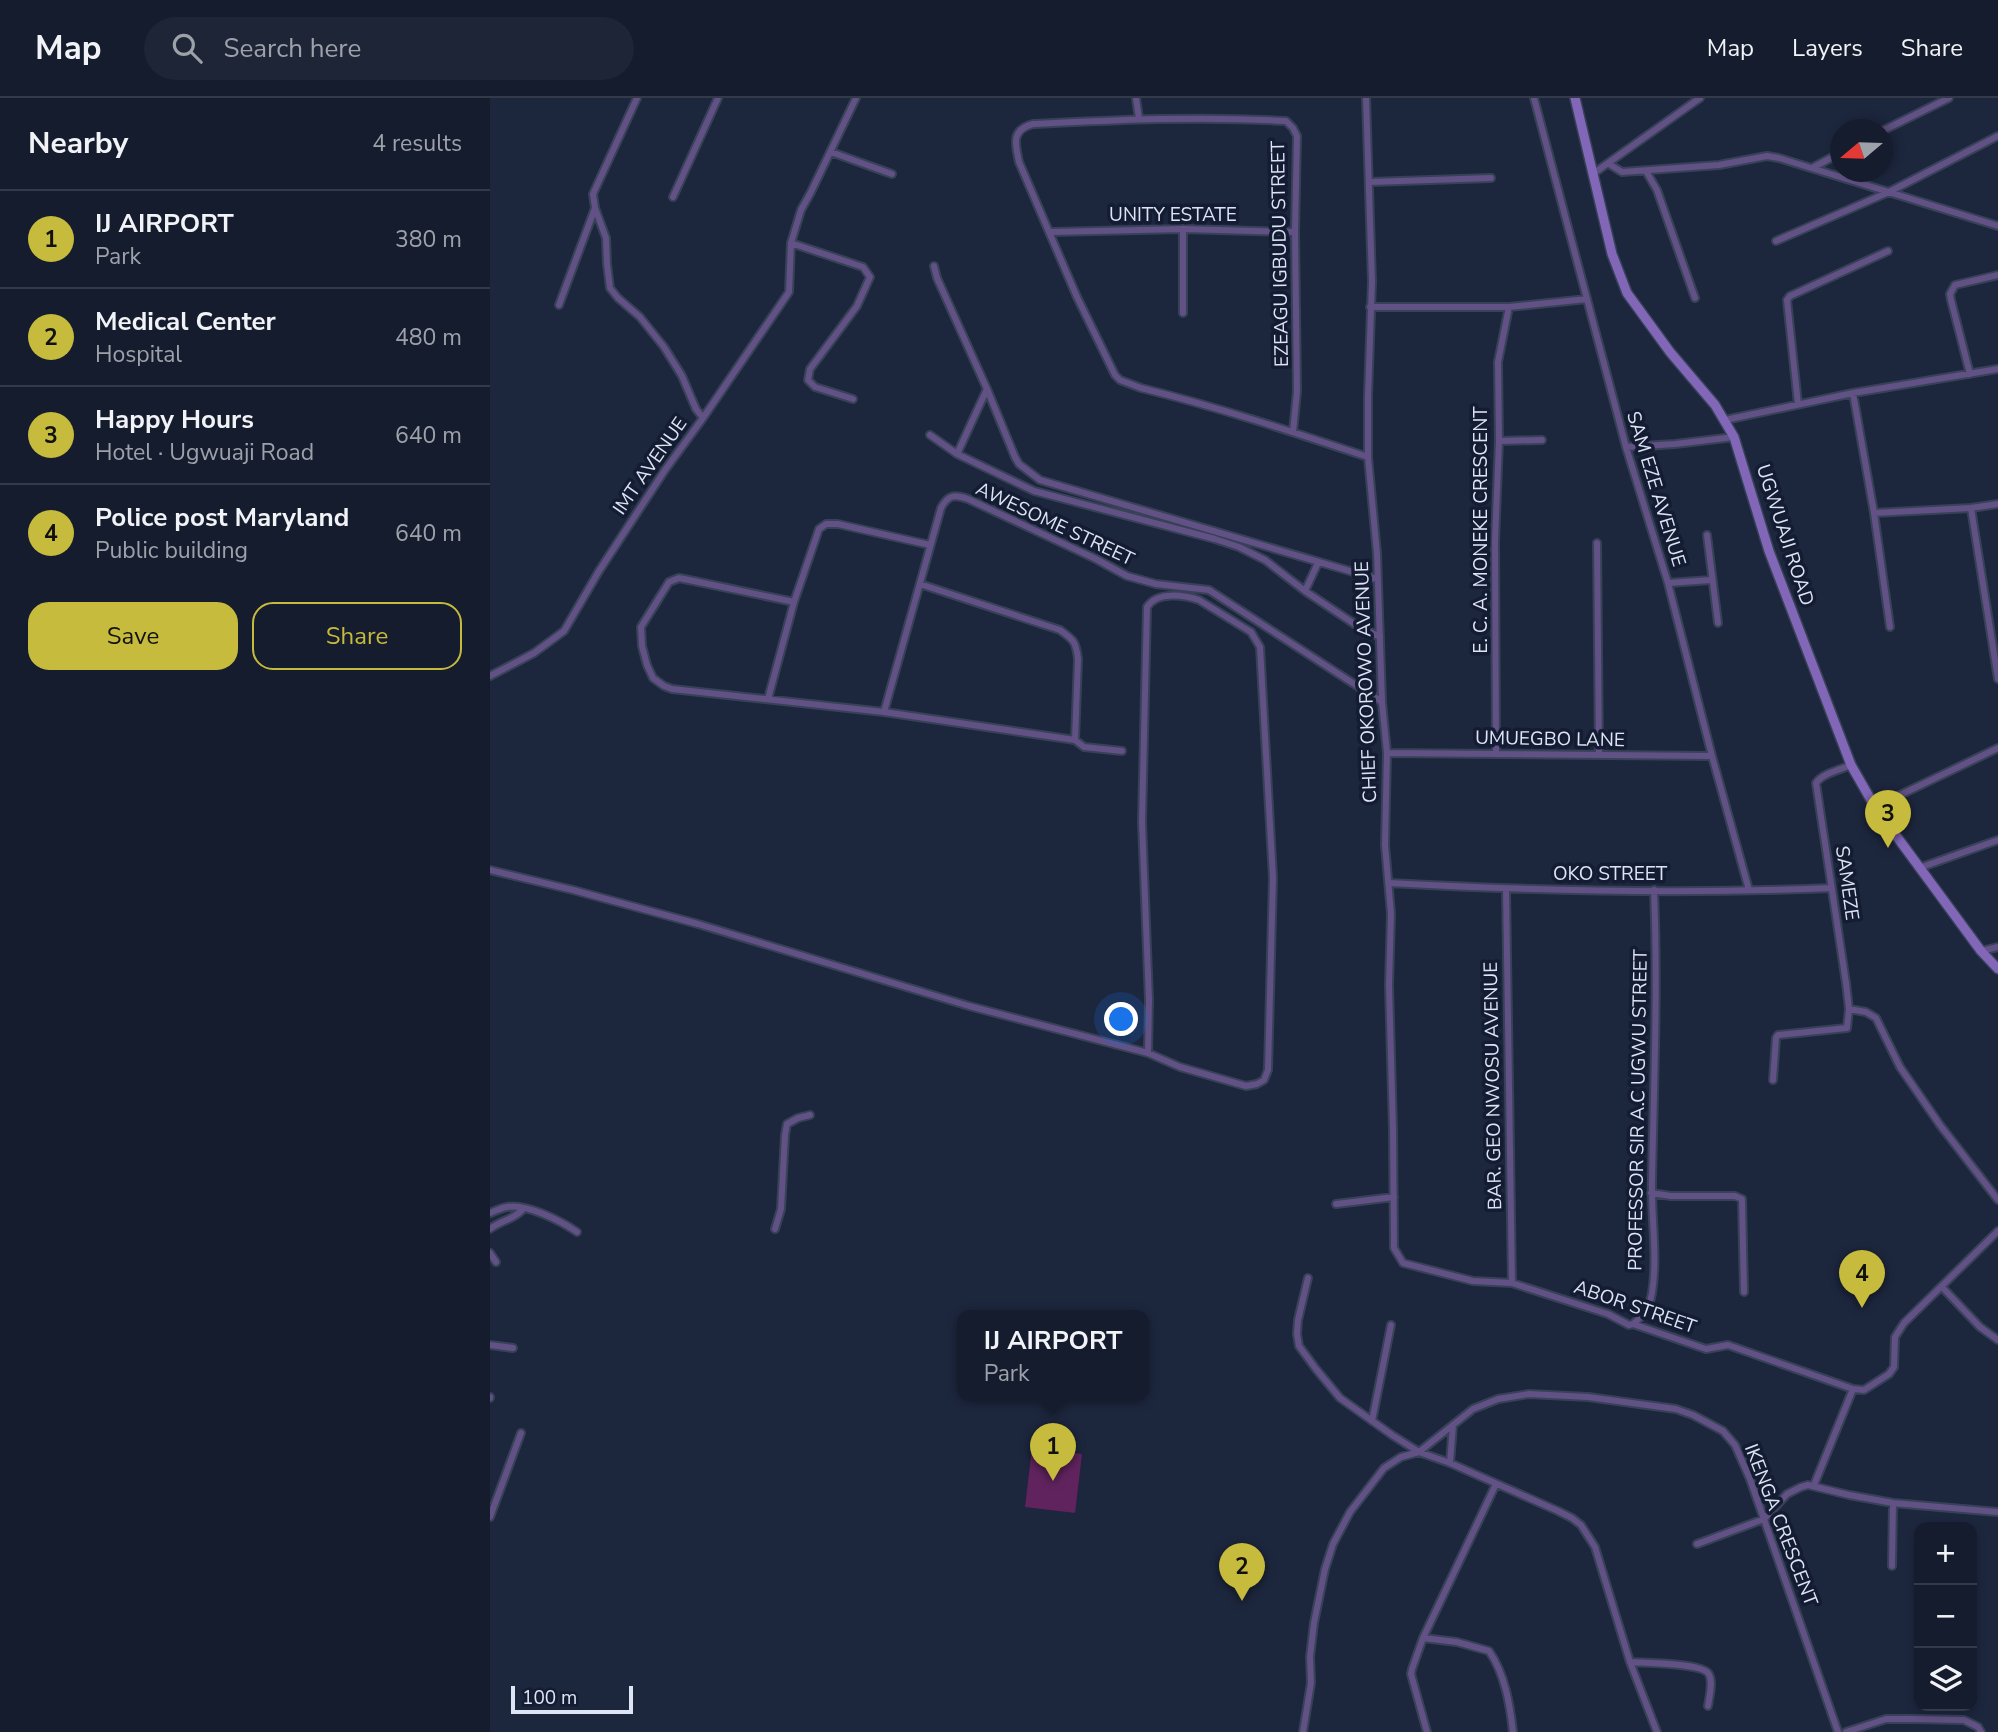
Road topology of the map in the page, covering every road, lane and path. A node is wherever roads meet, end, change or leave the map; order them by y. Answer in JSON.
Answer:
{"nodes":[{"id":1,"x":637,"y":98,"type":"edge"},
{"id":2,"x":718,"y":98,"type":"edge"},
{"id":3,"x":856,"y":98,"type":"edge"},
{"id":4,"x":1136,"y":98,"type":"edge"},
{"id":5,"x":1366,"y":98,"type":"edge"},
{"id":6,"x":1534,"y":98,"type":"edge"},
{"id":7,"x":1575,"y":98,"type":"edge"},
{"id":8,"x":1700,"y":98,"type":"edge"},
{"id":9,"x":1949,"y":98,"type":"edge"},
{"id":10,"x":1139,"y":119,"type":"junction"},
{"id":11,"x":1893,"y":126,"type":"edge"},
{"id":12,"x":1998,"y":136,"type":"edge"},
{"id":13,"x":831,"y":152,"type":"junction"},
{"id":14,"x":1830,"y":158,"type":"edge"},
{"id":15,"x":1609,"y":163,"type":"junction"},
{"id":16,"x":1814,"y":167,"type":"junction"},
{"id":17,"x":1646,"y":171,"type":"junction"},
{"id":18,"x":1594,"y":173,"type":"junction"},
{"id":19,"x":892,"y":174,"type":"dead end"},
{"id":20,"x":1491,"y":178,"type":"dead end"},
{"id":21,"x":1370,"y":182,"type":"junction"},
{"id":22,"x":1889,"y":192,"type":"junction"},
{"id":23,"x":673,"y":197,"type":"dead end"},
{"id":24,"x":594,"y":208,"type":"junction"},
{"id":25,"x":1998,"y":226,"type":"edge"},
{"id":26,"x":1183,"y":229,"type":"junction"},
{"id":27,"x":1051,"y":232,"type":"junction"},
{"id":28,"x":1295,"y":232,"type":"junction"},
{"id":29,"x":1776,"y":241,"type":"dead end"},
{"id":30,"x":791,"y":243,"type":"junction"},
{"id":31,"x":1888,"y":251,"type":"dead end"},
{"id":32,"x":934,"y":266,"type":"dead end"},
{"id":33,"x":1998,"y":275,"type":"edge"},
{"id":34,"x":1695,"y":298,"type":"dead end"},
{"id":35,"x":1587,"y":299,"type":"junction"},
{"id":36,"x":559,"y":304,"type":"dead end"},
{"id":37,"x":1370,"y":307,"type":"junction"},
{"id":38,"x":1509,"y":307,"type":"junction"},
{"id":39,"x":1183,"y":313,"type":"dead end"},
{"id":40,"x":1998,"y":369,"type":"edge"},
{"id":41,"x":1970,"y":374,"type":"junction"},
{"id":42,"x":987,"y":389,"type":"junction"},
{"id":43,"x":1853,"y":393,"type":"junction"},
{"id":44,"x":853,"y":400,"type":"dead end"},
{"id":45,"x":1798,"y":404,"type":"junction"},
{"id":46,"x":703,"y":418,"type":"junction"},
{"id":47,"x":1726,"y":420,"type":"junction"},
{"id":48,"x":1293,"y":432,"type":"junction"},
{"id":49,"x":930,"y":435,"type":"dead end"},
{"id":50,"x":1734,"y":437,"type":"junction"},
{"id":51,"x":1542,"y":440,"type":"dead end"},
{"id":52,"x":1499,"y":441,"type":"junction"},
{"id":53,"x":1626,"y":447,"type":"junction"},
{"id":54,"x":957,"y":454,"type":"junction"},
{"id":55,"x":1368,"y":457,"type":"junction"},
{"id":56,"x":1998,"y":504,"type":"edge"},
{"id":57,"x":1971,"y":508,"type":"junction"},
{"id":58,"x":1874,"y":513,"type":"junction"},
{"id":59,"x":1707,"y":535,"type":"dead end"},
{"id":60,"x":1597,"y":543,"type":"dead end"},
{"id":61,"x":930,"y":545,"type":"junction"},
{"id":62,"x":1318,"y":563,"type":"junction"},
{"id":63,"x":1377,"y":579,"type":"junction"},
{"id":64,"x":1711,"y":580,"type":"junction"},
{"id":65,"x":1668,"y":583,"type":"junction"},
{"id":66,"x":920,"y":584,"type":"junction"},
{"id":67,"x":1305,"y":591,"type":"junction"},
{"id":68,"x":794,"y":602,"type":"junction"},
{"id":69,"x":1718,"y":623,"type":"dead end"},
{"id":70,"x":1890,"y":627,"type":"dead end"},
{"id":71,"x":1380,"y":637,"type":"junction"},
{"id":72,"x":490,"y":676,"type":"edge"},
{"id":73,"x":1998,"y":679,"type":"edge"},
{"id":74,"x":768,"y":699,"type":"junction"},
{"id":75,"x":1381,"y":702,"type":"junction"},
{"id":76,"x":884,"y":712,"type":"junction"},
{"id":77,"x":1075,"y":740,"type":"junction"},
{"id":78,"x":1998,"y":748,"type":"edge"},
{"id":79,"x":1122,"y":751,"type":"dead end"},
{"id":80,"x":1387,"y":753,"type":"junction"},
{"id":81,"x":1496,"y":754,"type":"junction"},
{"id":82,"x":1599,"y":755,"type":"junction"},
{"id":83,"x":1712,"y":756,"type":"junction"},
{"id":84,"x":1851,"y":765,"type":"junction"},
{"id":85,"x":1875,"y":807,"type":"junction"},
{"id":86,"x":1998,"y":840,"type":"edge"},
{"id":87,"x":1919,"y":868,"type":"junction"},
{"id":88,"x":490,"y":870,"type":"edge"},
{"id":89,"x":1389,"y":883,"type":"junction"},
{"id":90,"x":1831,"y":888,"type":"junction"},
{"id":91,"x":1506,"y":889,"type":"junction"},
{"id":92,"x":1654,"y":890,"type":"junction"},
{"id":93,"x":1749,"y":890,"type":"junction"},
{"id":94,"x":1998,"y":947,"type":"edge"},
{"id":95,"x":1981,"y":951,"type":"junction"},
{"id":96,"x":1998,"y":969,"type":"edge"},
{"id":97,"x":1849,"y":1010,"type":"junction"},
{"id":98,"x":1148,"y":1053,"type":"junction"},
{"id":99,"x":1773,"y":1080,"type":"dead end"},
{"id":100,"x":810,"y":1115,"type":"dead end"},
{"id":101,"x":1651,"y":1193,"type":"junction"},
{"id":102,"x":1394,"y":1197,"type":"junction"},
{"id":103,"x":1998,"y":1200,"type":"edge"},
{"id":104,"x":1336,"y":1204,"type":"dead end"},
{"id":105,"x":523,"y":1209,"type":"junction"},
{"id":106,"x":490,"y":1213,"type":"edge"},
{"id":107,"x":490,"y":1229,"type":"edge"},
{"id":108,"x":775,"y":1229,"type":"dead end"},
{"id":109,"x":1998,"y":1231,"type":"edge"},
{"id":110,"x":577,"y":1232,"type":"dead end"},
{"id":111,"x":490,"y":1253,"type":"edge"},
{"id":112,"x":496,"y":1262,"type":"dead end"},
{"id":113,"x":1403,"y":1263,"type":"joint"},
{"id":114,"x":1308,"y":1278,"type":"dead end"},
{"id":115,"x":1512,"y":1283,"type":"junction"},
{"id":116,"x":1942,"y":1287,"type":"junction"},
{"id":117,"x":1744,"y":1292,"type":"dead end"},
{"id":118,"x":1633,"y":1324,"type":"junction"},
{"id":119,"x":1391,"y":1325,"type":"dead end"},
{"id":120,"x":1998,"y":1340,"type":"edge"},
{"id":121,"x":490,"y":1345,"type":"edge"},
{"id":122,"x":513,"y":1349,"type":"dead end"},
{"id":123,"x":1853,"y":1389,"type":"junction"},
{"id":124,"x":1372,"y":1421,"type":"junction"},
{"id":125,"x":1452,"y":1425,"type":"junction"},
{"id":126,"x":521,"y":1433,"type":"dead end"},
{"id":127,"x":1419,"y":1452,"type":"junction"},
{"id":128,"x":1450,"y":1463,"type":"junction"},
{"id":129,"x":1496,"y":1484,"type":"junction"},
{"id":130,"x":1814,"y":1485,"type":"junction"},
{"id":131,"x":1893,"y":1503,"type":"junction"},
{"id":132,"x":1998,"y":1512,"type":"edge"},
{"id":133,"x":490,"y":1517,"type":"edge"},
{"id":134,"x":1764,"y":1518,"type":"junction"},
{"id":135,"x":1697,"y":1544,"type":"dead end"},
{"id":136,"x":1892,"y":1566,"type":"dead end"},
{"id":137,"x":1423,"y":1638,"type":"junction"},
{"id":138,"x":1630,"y":1662,"type":"junction"},
{"id":139,"x":1708,"y":1706,"type":"dead end"},
{"id":140,"x":1303,"y":1732,"type":"edge"},
{"id":141,"x":1427,"y":1732,"type":"edge"},
{"id":142,"x":1513,"y":1732,"type":"edge"},
{"id":143,"x":1657,"y":1732,"type":"edge"},
{"id":144,"x":1838,"y":1732,"type":"edge"},
{"id":145,"x":1846,"y":1732,"type":"edge"},
{"id":146,"x":1982,"y":1732,"type":"edge"}],
"edges":[{"from":1,"to":24,"type":"street"},
{"from":2,"to":23,"type":"street"},
{"from":3,"to":13,"type":"street","name":"IMT AVENUE"},
{"from":4,"to":10,"type":"street"},
{"from":5,"to":21,"type":"street","name":"CHIEF OKOROWO AVENUE"},
{"from":6,"to":35,"type":"street","name":"SAM EZE AVENUE"},
{"from":7,"to":18,"type":"main road","name":"UGWUAJI ROAD"},
{"from":8,"to":15,"type":"street"},
{"from":9,"to":11,"type":"street"},
{"from":10,"to":27,"type":"street","name":"EZEAGU IGBUDU STREET"},
{"from":10,"to":28,"type":"street","name":"EZEAGU IGBUDU STREET"},
{"from":12,"to":22,"type":"street"},
{"from":13,"to":19,"type":"street"},
{"from":13,"to":30,"type":"street","name":"IMT AVENUE"},
{"from":14,"to":16,"type":"street"},
{"from":15,"to":17,"type":"street"},
{"from":15,"to":18,"type":"street"},
{"from":16,"to":17,"type":"street"},
{"from":16,"to":22,"type":"street"},
{"from":17,"to":34,"type":"street"},
{"from":18,"to":47,"type":"main road","name":"UGWUAJI ROAD"},
{"from":20,"to":21,"type":"street"},
{"from":21,"to":37,"type":"street","name":"CHIEF OKOROWO AVENUE"},
{"from":22,"to":25,"type":"street"},
{"from":22,"to":29,"type":"street"},
{"from":24,"to":36,"type":"street"},
{"from":24,"to":46,"type":"street"},
{"from":26,"to":27,"type":"street","name":"UNITY ESTATE"},
{"from":26,"to":28,"type":"street","name":"UNITY ESTATE"},
{"from":26,"to":39,"type":"street"},
{"from":27,"to":48,"type":"street"},
{"from":28,"to":48,"type":"street","name":"EZEAGU IGBUDU STREET"},
{"from":30,"to":44,"type":"street"},
{"from":30,"to":46,"type":"street","name":"IMT AVENUE"},
{"from":31,"to":45,"type":"street"},
{"from":32,"to":42,"type":"street"},
{"from":33,"to":41,"type":"street"},
{"from":35,"to":38,"type":"street"},
{"from":35,"to":53,"type":"street","name":"SAM EZE AVENUE"},
{"from":37,"to":38,"type":"street"},
{"from":37,"to":55,"type":"street","name":"CHIEF OKOROWO AVENUE"},
{"from":38,"to":52,"type":"street","name":"E. C. A. MONEKE CRESCENT"},
{"from":40,"to":41,"type":"street"},
{"from":41,"to":43,"type":"street"},
{"from":42,"to":54,"type":"street"},
{"from":42,"to":62,"type":"street"},
{"from":43,"to":45,"type":"street"},
{"from":43,"to":58,"type":"street"},
{"from":45,"to":47,"type":"street"},
{"from":46,"to":72,"type":"street","name":"IMT AVENUE"},
{"from":47,"to":50,"type":"main road","name":"UGWUAJI ROAD"},
{"from":48,"to":55,"type":"street"},
{"from":49,"to":54,"type":"street"},
{"from":50,"to":53,"type":"street"},
{"from":50,"to":84,"type":"main road","name":"UGWUAJI ROAD"},
{"from":51,"to":52,"type":"street"},
{"from":52,"to":81,"type":"street","name":"E. C. A. MONEKE CRESCENT"},
{"from":53,"to":65,"type":"street","name":"SAM EZE AVENUE"},
{"from":54,"to":67,"type":"street"},
{"from":55,"to":63,"type":"street","name":"CHIEF OKOROWO AVENUE"},
{"from":56,"to":57,"type":"street"},
{"from":57,"to":58,"type":"street"},
{"from":57,"to":73,"type":"street"},
{"from":58,"to":70,"type":"street"},
{"from":59,"to":64,"type":"street"},
{"from":60,"to":82,"type":"street"},
{"from":61,"to":66,"type":"street","name":"AWESOME STREET"},
{"from":61,"to":68,"type":"street"},
{"from":61,"to":75,"type":"street","name":"AWESOME STREET"},
{"from":62,"to":63,"type":"street"},
{"from":62,"to":67,"type":"street"},
{"from":63,"to":71,"type":"street","name":"CHIEF OKOROWO AVENUE"},
{"from":64,"to":65,"type":"street"},
{"from":64,"to":69,"type":"street"},
{"from":65,"to":83,"type":"street","name":"SAM EZE AVENUE"},
{"from":66,"to":76,"type":"street","name":"AWESOME STREET"},
{"from":66,"to":77,"type":"street"},
{"from":67,"to":71,"type":"street"},
{"from":68,"to":74,"type":"street"},
{"from":68,"to":74,"type":"street"},
{"from":71,"to":75,"type":"street","name":"CHIEF OKOROWO AVENUE"},
{"from":74,"to":76,"type":"street"},
{"from":75,"to":80,"type":"street","name":"CHIEF OKOROWO AVENUE"},
{"from":76,"to":77,"type":"street"},
{"from":77,"to":79,"type":"street"},
{"from":78,"to":85,"type":"street"},
{"from":80,"to":81,"type":"street","name":"UMUEGBO LANE"},
{"from":80,"to":89,"type":"street","name":"CHIEF OKOROWO AVENUE"},
{"from":81,"to":82,"type":"street","name":"UMUEGBO LANE"},
{"from":82,"to":83,"type":"street","name":"UMUEGBO LANE"},
{"from":83,"to":93,"type":"street","name":"SAM EZE AVENUE"},
{"from":84,"to":85,"type":"main road","name":"UGWUAJI ROAD"},
{"from":84,"to":90,"type":"street","name":"SAMEZE"},
{"from":85,"to":87,"type":"main road","name":"UGWUAJI ROAD"},
{"from":86,"to":87,"type":"street"},
{"from":87,"to":95,"type":"main road","name":"UGWUAJI ROAD"},
{"from":88,"to":98,"type":"street"},
{"from":89,"to":91,"type":"street","name":"OKO STREET"},
{"from":89,"to":102,"type":"street","name":"CHIEF OKOROWO AVENUE"},
{"from":90,"to":93,"type":"street","name":"OKO STREET"},
{"from":90,"to":97,"type":"street","name":"SAMEZE"},
{"from":91,"to":92,"type":"street","name":"OKO STREET"},
{"from":91,"to":115,"type":"street","name":"BAR. GEO NWOSU AVENUE"},
{"from":92,"to":93,"type":"street","name":"OKO STREET"},
{"from":92,"to":101,"type":"street","name":"PROFESSOR SIR A.C UGWU STREET"},
{"from":94,"to":95,"type":"street"},
{"from":95,"to":96,"type":"main road","name":"UGWUAJI ROAD"},
{"from":97,"to":99,"type":"street","name":"SAMEZE"},
{"from":97,"to":103,"type":"street"},
{"from":98,"to":98,"type":"street"},
{"from":100,"to":108,"type":"street"},
{"from":101,"to":117,"type":"street"},
{"from":101,"to":118,"type":"street","name":"PROFESSOR SIR A.C UGWU STREET"},
{"from":102,"to":104,"type":"street"},
{"from":102,"to":113,"type":"street","name":"CHIEF OKOROWO AVENUE"},
{"from":105,"to":106,"type":"street"},
{"from":105,"to":107,"type":"street"},
{"from":105,"to":110,"type":"street"},
{"from":109,"to":116,"type":"street"},
{"from":111,"to":112,"type":"street"},
{"from":113,"to":115,"type":"street","name":"ABOR STREET"},
{"from":114,"to":124,"type":"street"},
{"from":115,"to":118,"type":"street","name":"ABOR STREET"},
{"from":116,"to":120,"type":"street"},
{"from":116,"to":123,"type":"street"},
{"from":118,"to":123,"type":"street","name":"ABOR STREET"},
{"from":119,"to":124,"type":"street"},
{"from":121,"to":122,"type":"street"},
{"from":123,"to":130,"type":"street"},
{"from":124,"to":127,"type":"street"},
{"from":125,"to":127,"type":"street","name":"IKENGA CRESCENT"},
{"from":125,"to":128,"type":"street"},
{"from":125,"to":134,"type":"street","name":"IKENGA CRESCENT"},
{"from":126,"to":133,"type":"street"},
{"from":127,"to":128,"type":"street"},
{"from":127,"to":140,"type":"street","name":"IKENGA CRESCENT"},
{"from":128,"to":129,"type":"street"},
{"from":129,"to":137,"type":"street"},
{"from":129,"to":138,"type":"street"},
{"from":130,"to":131,"type":"street"},
{"from":130,"to":134,"type":"street"},
{"from":131,"to":132,"type":"street"},
{"from":131,"to":136,"type":"street"},
{"from":134,"to":135,"type":"street"},
{"from":134,"to":144,"type":"street","name":"IKENGA CRESCENT"},
{"from":137,"to":141,"type":"street"},
{"from":137,"to":142,"type":"street"},
{"from":138,"to":139,"type":"street"},
{"from":138,"to":143,"type":"street"},
{"from":145,"to":146,"type":"street"}]}
